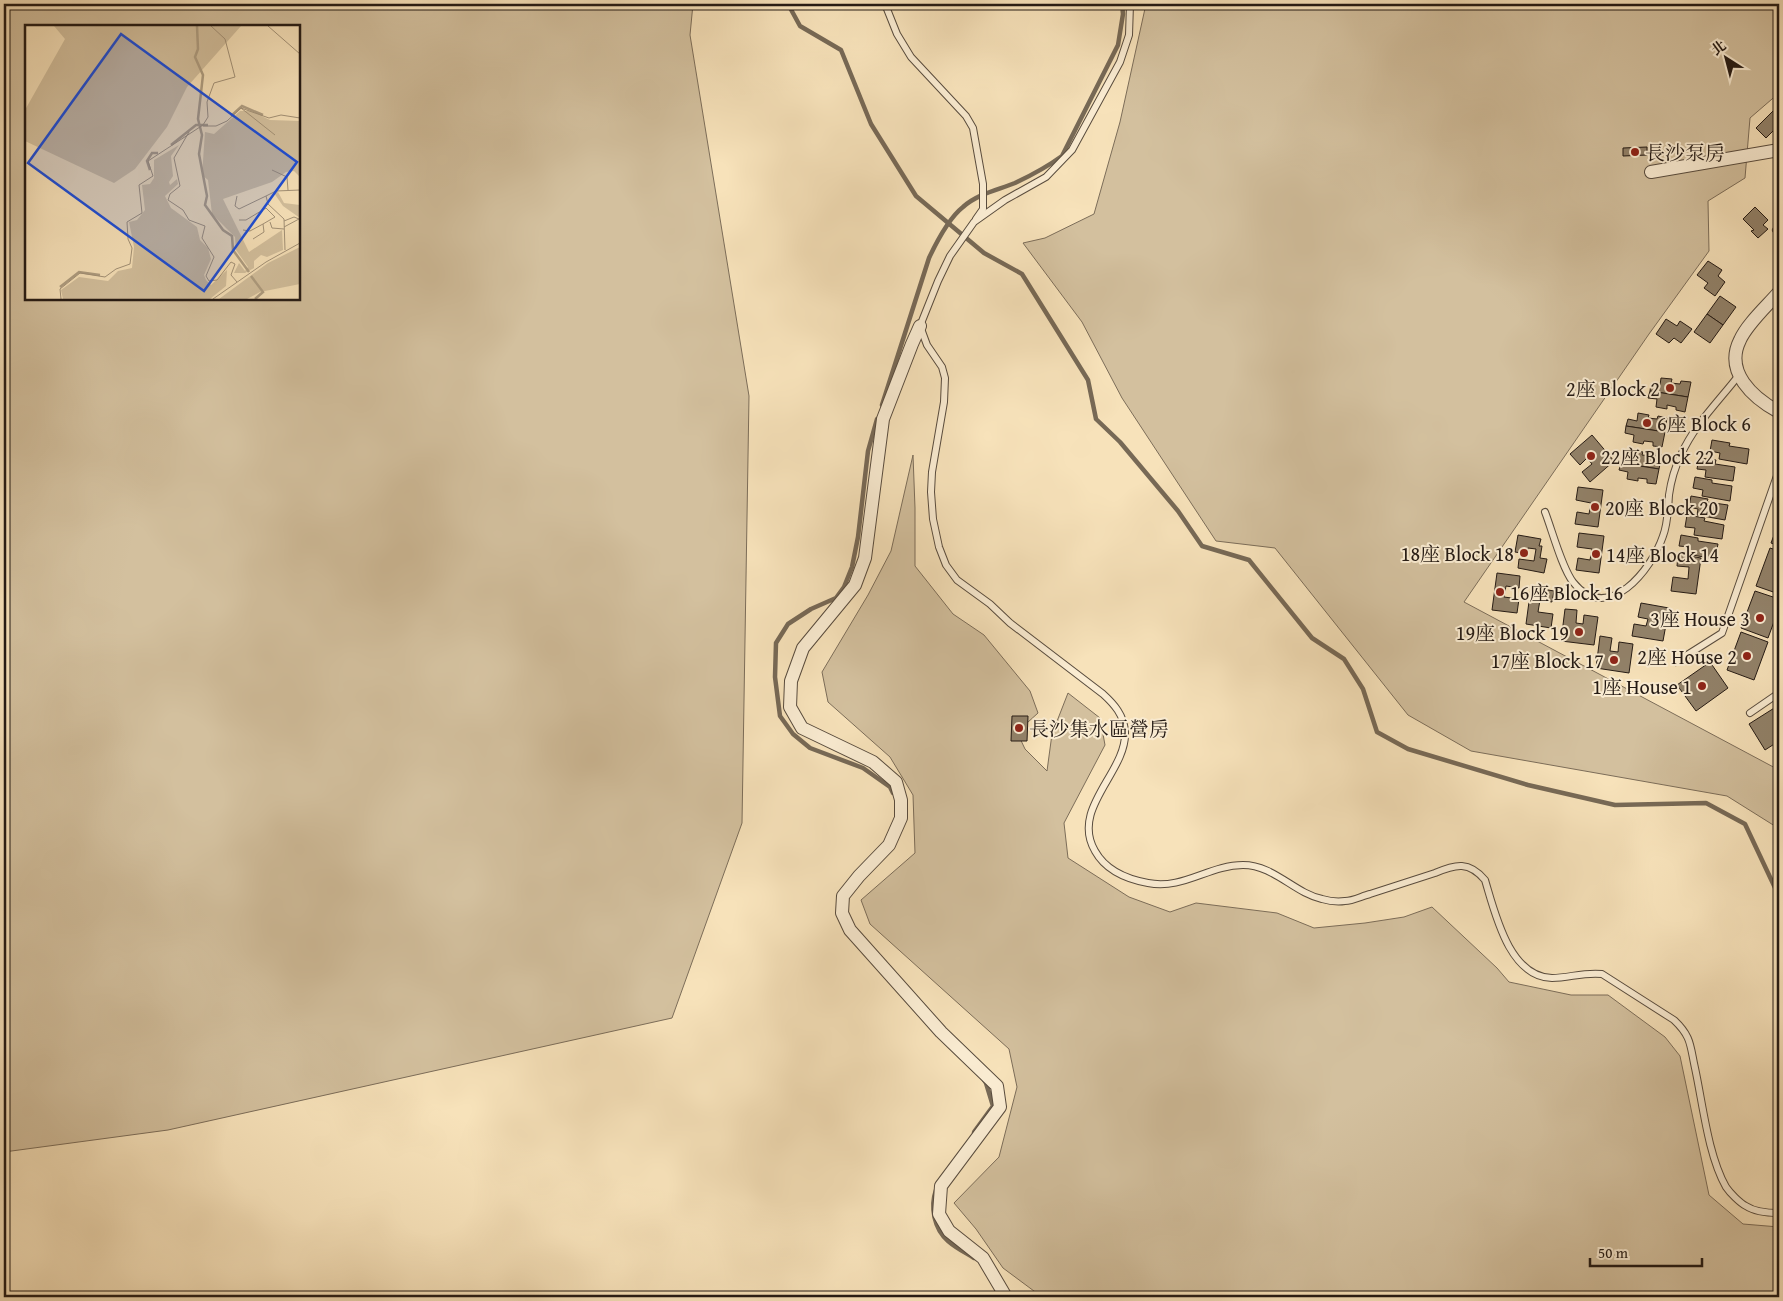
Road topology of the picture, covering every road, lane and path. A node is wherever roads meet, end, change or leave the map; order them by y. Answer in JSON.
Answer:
{"nodes":[{"id":1,"x":885,"y":4,"type":"edge"},
{"id":2,"x":1130,"y":4,"type":"edge"},
{"id":3,"x":1779,"y":150,"type":"edge"},
{"id":4,"x":1651,"y":172,"type":"dead end"},
{"id":5,"x":974,"y":222,"type":"junction"},
{"id":6,"x":1779,"y":292,"type":"edge"},
{"id":7,"x":920,"y":326,"type":"junction"},
{"id":8,"x":1739,"y":375,"type":"junction"},
{"id":9,"x":1779,"y":412,"type":"edge"},
{"id":10,"x":1779,"y":470,"type":"edge"},
{"id":11,"x":1545,"y":512,"type":"dead end"},
{"id":12,"x":1676,"y":662,"type":"dead end"},
{"id":13,"x":1779,"y":693,"type":"edge"},
{"id":14,"x":1750,"y":713,"type":"dead end"},
{"id":15,"x":1779,"y":1213,"type":"edge"},
{"id":16,"x":1006,"y":1297,"type":"edge"}],
"edges":[{"from":1,"to":5,"type":"lane"},
{"from":2,"to":5,"type":"lane"},
{"from":3,"to":4,"type":"street"},
{"from":5,"to":7,"type":"lane"},
{"from":6,"to":8,"type":"street"},
{"from":7,"to":15,"type":"lane"},
{"from":7,"to":16,"type":"street"},
{"from":8,"to":9,"type":"street"},
{"from":8,"to":11,"type":"lane"},
{"from":10,"to":12,"type":"lane"},
{"from":13,"to":14,"type":"lane"}]}
